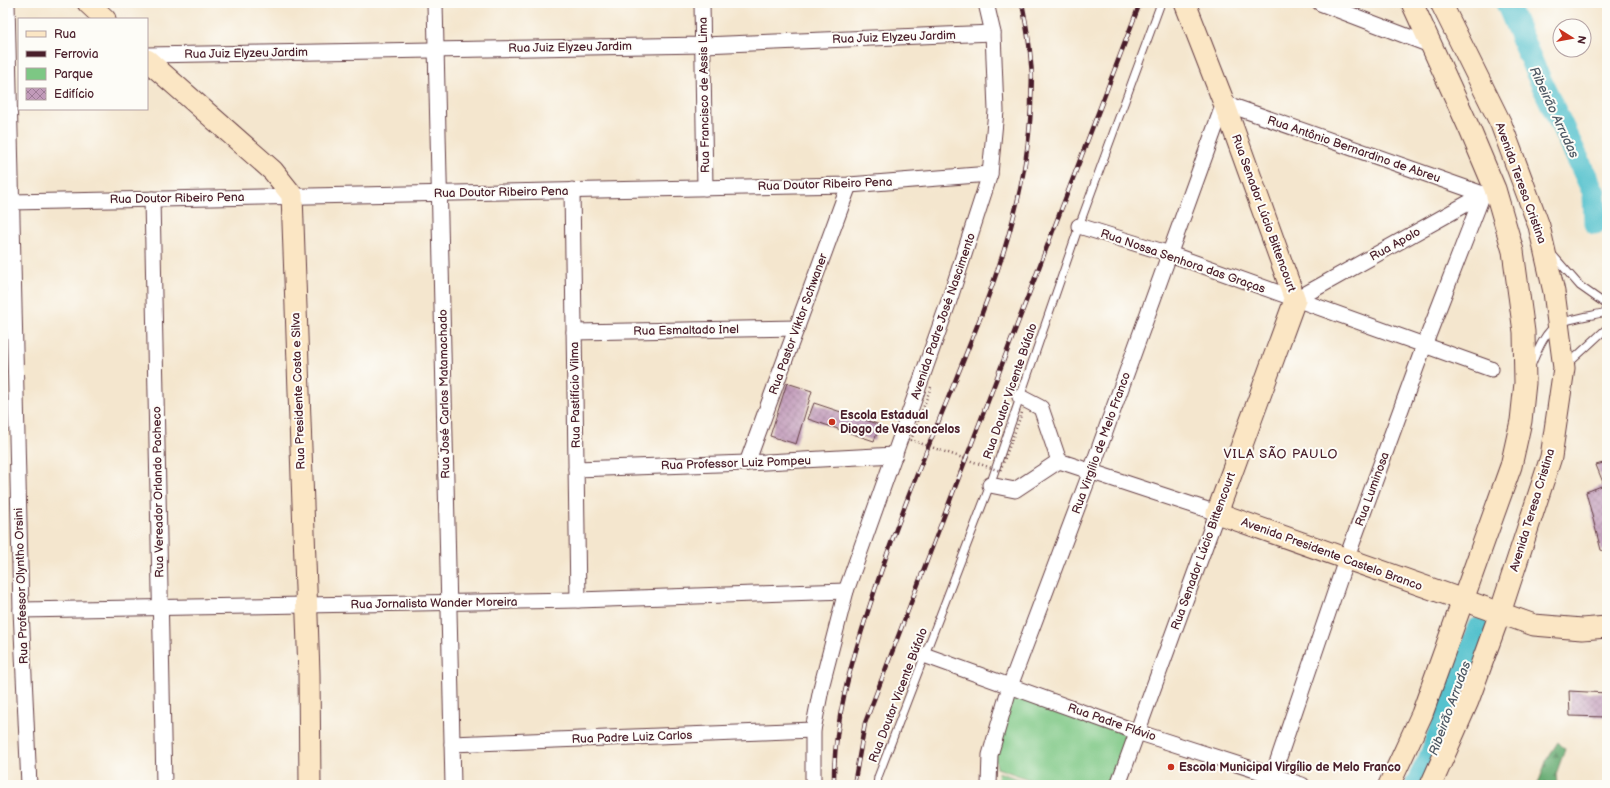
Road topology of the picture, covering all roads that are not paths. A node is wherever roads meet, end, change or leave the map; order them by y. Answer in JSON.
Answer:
{"nodes":[{"id":1,"x":7,"y":3,"type":"edge"},
{"id":2,"x":88,"y":3,"type":"edge"},
{"id":3,"x":435,"y":3,"type":"edge"},
{"id":4,"x":702,"y":3,"type":"edge"},
{"id":5,"x":986,"y":3,"type":"edge"},
{"id":6,"x":1161,"y":3,"type":"edge"},
{"id":7,"x":1185,"y":3,"type":"edge"},
{"id":8,"x":1320,"y":3,"type":"edge"},
{"id":9,"x":1412,"y":3,"type":"edge"},
{"id":10,"x":1441,"y":3,"type":"edge"},
{"id":11,"x":104,"y":18,"type":"edge"},
{"id":12,"x":993,"y":33,"type":"junction"},
{"id":13,"x":704,"y":45,"type":"junction"},
{"id":14,"x":1430,"y":45,"type":"junction"},
{"id":15,"x":436,"y":50,"type":"junction"},
{"id":16,"x":148,"y":55,"type":"edge"},
{"id":17,"x":148,"y":61,"type":"edge"},
{"id":18,"x":1224,"y":103,"type":"junction"},
{"id":19,"x":1505,"y":135,"type":"junction"},
{"id":20,"x":990,"y":174,"type":"junction"},
{"id":21,"x":849,"y":185,"type":"junction"},
{"id":22,"x":705,"y":188,"type":"junction"},
{"id":23,"x":572,"y":190,"type":"junction"},
{"id":24,"x":1489,"y":192,"type":"junction"},
{"id":25,"x":439,"y":193,"type":"junction"},
{"id":26,"x":292,"y":195,"type":"junction"},
{"id":27,"x":152,"y":199,"type":"junction"},
{"id":28,"x":11,"y":202,"type":"junction"},
{"id":29,"x":1078,"y":226,"type":"junction"},
{"id":30,"x":1539,"y":226,"type":"junction"},
{"id":31,"x":1544,"y":246,"type":"junction"},
{"id":32,"x":1170,"y":254,"type":"junction"},
{"id":33,"x":1295,"y":300,"type":"junction"},
{"id":34,"x":1607,"y":305,"type":"edge"},
{"id":35,"x":1607,"y":312,"type":"edge"},
{"id":36,"x":1558,"y":324,"type":"junction"},
{"id":37,"x":797,"y":328,"type":"junction"},
{"id":38,"x":1607,"y":328,"type":"edge"},
{"id":39,"x":574,"y":332,"type":"junction"},
{"id":40,"x":1424,"y":346,"type":"junction"},
{"id":41,"x":1564,"y":368,"type":"junction"},
{"id":42,"x":1491,"y":369,"type":"dead end"},
{"id":43,"x":1525,"y":383,"type":"junction"},
{"id":44,"x":1021,"y":404,"type":"junction"},
{"id":45,"x":895,"y":455,"type":"junction"},
{"id":46,"x":1059,"y":461,"type":"junction"},
{"id":47,"x":747,"y":463,"type":"junction"},
{"id":48,"x":576,"y":469,"type":"junction"},
{"id":49,"x":1091,"y":472,"type":"junction"},
{"id":50,"x":990,"y":485,"type":"junction"},
{"id":51,"x":1217,"y":513,"type":"junction"},
{"id":52,"x":1346,"y":560,"type":"junction"},
{"id":53,"x":846,"y":591,"type":"junction"},
{"id":54,"x":578,"y":600,"type":"junction"},
{"id":55,"x":1463,"y":601,"type":"junction"},
{"id":56,"x":448,"y":602,"type":"junction"},
{"id":57,"x":306,"y":606,"type":"junction"},
{"id":58,"x":160,"y":608,"type":"junction"},
{"id":59,"x":21,"y":610,"type":"junction"},
{"id":60,"x":1500,"y":613,"type":"junction"},
{"id":61,"x":1607,"y":627,"type":"edge"},
{"id":62,"x":924,"y":655,"type":"junction"},
{"id":63,"x":1010,"y":686,"type":"junction"},
{"id":64,"x":813,"y":730,"type":"junction"},
{"id":65,"x":1137,"y":732,"type":"junction"},
{"id":66,"x":452,"y":744,"type":"junction"},
{"id":67,"x":1270,"y":780,"type":"edge"},
{"id":68,"x":29,"y":785,"type":"edge"},
{"id":69,"x":164,"y":785,"type":"edge"},
{"id":70,"x":310,"y":785,"type":"edge"},
{"id":71,"x":453,"y":785,"type":"edge"},
{"id":72,"x":813,"y":785,"type":"edge"},
{"id":73,"x":877,"y":785,"type":"edge"},
{"id":74,"x":989,"y":785,"type":"edge"},
{"id":75,"x":1118,"y":785,"type":"edge"},
{"id":76,"x":1302,"y":785,"type":"edge"},
{"id":77,"x":1389,"y":785,"type":"edge"},
{"id":78,"x":1431,"y":785,"type":"edge"}],
"edges":[{"from":1,"to":28,"type":"street","name":"Rua Professor Olyntho Orsini"},
{"from":2,"to":11,"type":"main road"},
{"from":3,"to":15,"type":"street","name":"Rua José Carlos Matamachado"},
{"from":4,"to":13,"type":"street","name":"Rua Francisco de Assis Lima"},
{"from":5,"to":12,"type":"street","name":"Avenida Padre José Nascimento"},
{"from":6,"to":29,"type":"lane","name":"Rua Doutor Vicente Búfalo"},
{"from":7,"to":18,"type":"main road","name":"Rua Senador Lúcio Bittencourt"},
{"from":8,"to":14,"type":"street"},
{"from":9,"to":14,"type":"main road"},
{"from":10,"to":19,"type":"main road","name":"Avenida Teresa Cristina"},
{"from":12,"to":13,"type":"street","name":"Rua Juiz Elyzeu Jardim"},
{"from":12,"to":20,"type":"street","name":"Avenida Padre José Nascimento"},
{"from":13,"to":15,"type":"street","name":"Rua Juiz Elyzeu Jardim"},
{"from":13,"to":22,"type":"street","name":"Rua Francisco de Assis Lima"},
{"from":14,"to":24,"type":"main road"},
{"from":15,"to":16,"type":"street","name":"Rua Juiz Elyzeu Jardim"},
{"from":15,"to":25,"type":"street","name":"Rua José Carlos Matamachado"},
{"from":17,"to":26,"type":"main road"},
{"from":18,"to":24,"type":"street","name":"Rua Antônio Bernardino de Abreu"},
{"from":18,"to":32,"type":"street","name":"Rua Virgílio de Melo Franco"},
{"from":18,"to":33,"type":"main road","name":"Rua Senador Lúcio Bittencourt"},
{"from":19,"to":24,"type":"main road"},
{"from":19,"to":30,"type":"main road","name":"Avenida Teresa Cristina"},
{"from":20,"to":21,"type":"street","name":"Rua Doutor Ribeiro Pena"},
{"from":20,"to":45,"type":"street","name":"Avenida Padre José Nascimento"},
{"from":21,"to":22,"type":"street","name":"Rua Doutor Ribeiro Pena"},
{"from":21,"to":37,"type":"street","name":"Rua Pastor Viktor Schwaner"},
{"from":22,"to":23,"type":"street","name":"Rua Doutor Ribeiro Pena"},
{"from":23,"to":25,"type":"street","name":"Rua Doutor Ribeiro Pena"},
{"from":23,"to":39,"type":"street","name":"Rua Pastifício Vilma"},
{"from":24,"to":30,"type":"main road"},
{"from":24,"to":33,"type":"street","name":"Rua Apolo"},
{"from":24,"to":40,"type":"street","name":"Rua Luminosa"},
{"from":24,"to":43,"type":"main road"},
{"from":25,"to":26,"type":"street","name":"Rua Doutor Ribeiro Pena"},
{"from":25,"to":56,"type":"street","name":"Rua José Carlos Matamachado"},
{"from":26,"to":27,"type":"street","name":"Rua Doutor Ribeiro Pena"},
{"from":26,"to":57,"type":"main road","name":"Rua Presidente Costa e Silva"},
{"from":27,"to":28,"type":"street","name":"Rua Doutor Ribeiro Pena"},
{"from":27,"to":58,"type":"street","name":"Rua Vereador Orlando Pacheco"},
{"from":28,"to":59,"type":"street","name":"Rua Professor Olyntho Orsini"},
{"from":29,"to":32,"type":"street","name":"Rua Nossa Senhora das Graças"},
{"from":29,"to":44,"type":"lane","name":"Rua Doutor Vicente Búfalo"},
{"from":30,"to":31,"type":"main road","name":"Avenida Teresa Cristina"},
{"from":31,"to":34,"type":"lane"},
{"from":31,"to":36,"type":"main road","name":"Avenida Teresa Cristina"},
{"from":32,"to":33,"type":"street","name":"Rua Nossa Senhora das Graças"},
{"from":32,"to":49,"type":"street","name":"Rua Virgílio de Melo Franco"},
{"from":33,"to":40,"type":"street","name":"Rua Nossa Senhora das Graças"},
{"from":33,"to":51,"type":"main road","name":"Rua Senador Lúcio Bittencourt"},
{"from":35,"to":36,"type":"lane"},
{"from":36,"to":41,"type":"main road","name":"Avenida Teresa Cristina"},
{"from":36,"to":43,"type":"lane"},
{"from":37,"to":39,"type":"street","name":"Rua Esmaltado Inel"},
{"from":37,"to":47,"type":"street","name":"Rua Pastor Viktor Schwaner"},
{"from":38,"to":41,"type":"lane"},
{"from":39,"to":48,"type":"street","name":"Rua Pastifício Vilma"},
{"from":40,"to":42,"type":"street","name":"Rua Nossa Senhora das Graças"},
{"from":40,"to":52,"type":"street","name":"Rua Luminosa"},
{"from":41,"to":60,"type":"main road","name":"Avenida Teresa Cristina"},
{"from":43,"to":55,"type":"main road"},
{"from":44,"to":46,"type":"street"},
{"from":44,"to":50,"type":"lane","name":"Rua Doutor Vicente Búfalo"},
{"from":45,"to":47,"type":"street","name":"Rua Professor Luiz Pompeu"},
{"from":45,"to":53,"type":"street","name":"Avenida Padre José Nascimento"},
{"from":46,"to":49,"type":"street","name":"Avenida Presidente Castelo Branco"},
{"from":46,"to":50,"type":"street"},
{"from":47,"to":48,"type":"street","name":"Rua Professor Luiz Pompeu"},
{"from":48,"to":54,"type":"street","name":"Rua Pastifício Vilma"},
{"from":49,"to":51,"type":"street","name":"Avenida Presidente Castelo Branco"},
{"from":49,"to":63,"type":"street","name":"Rua Virgílio de Melo Franco"},
{"from":50,"to":62,"type":"lane","name":"Rua Doutor Vicente Búfalo"},
{"from":51,"to":52,"type":"main road","name":"Avenida Presidente Castelo Branco"},
{"from":51,"to":65,"type":"street","name":"Rua Senador Lúcio Bittencourt"},
{"from":52,"to":55,"type":"main road","name":"Avenida Presidente Castelo Branco"},
{"from":52,"to":67,"type":"street","name":"Rua Luminosa"},
{"from":53,"to":54,"type":"street","name":"Rua Jornalista Wander Moreira"},
{"from":53,"to":64,"type":"street","name":"Avenida Padre José Nascimento"},
{"from":54,"to":56,"type":"street","name":"Rua Jornalista Wander Moreira"},
{"from":55,"to":60,"type":"main road","name":"Avenida Presidente Castelo Branco"},
{"from":55,"to":77,"type":"main road"},
{"from":56,"to":57,"type":"street","name":"Rua Jornalista Wander Moreira"},
{"from":56,"to":66,"type":"street","name":"Rua José Carlos Matamachado"},
{"from":57,"to":58,"type":"street","name":"Rua Jornalista Wander Moreira"},
{"from":57,"to":70,"type":"main road","name":"Rua Presidente Costa e Silva"},
{"from":58,"to":59,"type":"street","name":"Rua Jornalista Wander Moreira"},
{"from":58,"to":69,"type":"street","name":"Rua Vereador Orlando Pacheco"},
{"from":59,"to":68,"type":"street","name":"Rua Professor Olyntho Orsini"},
{"from":60,"to":61,"type":"main road","name":"Avenida Presidente Castelo Branco"},
{"from":60,"to":78,"type":"main road","name":"Avenida Teresa Cristina"},
{"from":62,"to":63,"type":"street","name":"Rua Padre Flávio"},
{"from":62,"to":73,"type":"lane","name":"Rua Doutor Vicente Búfalo"},
{"from":63,"to":65,"type":"street","name":"Rua Padre Flávio"},
{"from":63,"to":74,"type":"street","name":"Rua Virgílio de Melo Franco"},
{"from":64,"to":66,"type":"street","name":"Rua Padre Luiz Carlos"},
{"from":64,"to":72,"type":"street","name":"Avenida Padre José Nascimento"},
{"from":65,"to":67,"type":"street","name":"Rua Padre Flávio"},
{"from":65,"to":75,"type":"street","name":"Rua Senador Lúcio Bittencourt"},
{"from":66,"to":71,"type":"street","name":"Rua José Carlos Matamachado"},
{"from":67,"to":76,"type":"street","name":"Rua Padre Flávio"}]}
